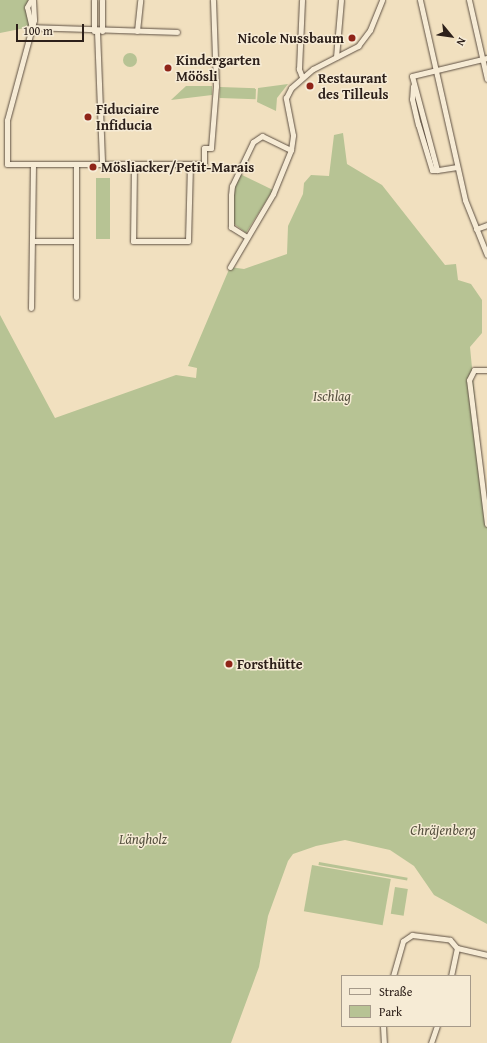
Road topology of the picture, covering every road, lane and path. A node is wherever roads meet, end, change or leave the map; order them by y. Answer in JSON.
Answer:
{"nodes":[{"id":1,"x":32,"y":0,"type":"edge"},
{"id":2,"x":94,"y":0,"type":"edge"},
{"id":3,"x":102,"y":0,"type":"edge"},
{"id":4,"x":140,"y":0,"type":"edge"},
{"id":5,"x":213,"y":0,"type":"edge"},
{"id":6,"x":302,"y":0,"type":"edge"},
{"id":7,"x":341,"y":0,"type":"edge"},
{"id":8,"x":382,"y":0,"type":"edge"},
{"id":9,"x":420,"y":0,"type":"edge"},
{"id":10,"x":469,"y":0,"type":"edge"},
{"id":11,"x":30,"y":26,"type":"junction"},
{"id":12,"x":98,"y":31,"type":"junction"},
{"id":13,"x":137,"y":31,"type":"junction"},
{"id":14,"x":178,"y":32,"type":"dead end"},
{"id":15,"x":336,"y":57,"type":"junction"},
{"id":16,"x":485,"y":58,"type":"edge"},
{"id":17,"x":437,"y":71,"type":"junction"},
{"id":18,"x":302,"y":77,"type":"junction"},
{"id":19,"x":487,"y":79,"type":"edge"},
{"id":20,"x":290,"y":150,"type":"junction"},
{"id":21,"x":102,"y":164,"type":"junction"},
{"id":22,"x":134,"y":164,"type":"junction"},
{"id":23,"x":33,"y":165,"type":"junction"},
{"id":24,"x":76,"y":165,"type":"junction"},
{"id":25,"x":190,"y":165,"type":"junction"},
{"id":26,"x":457,"y":167,"type":"junction"},
{"id":27,"x":487,"y":225,"type":"edge"},
{"id":28,"x":476,"y":229,"type":"junction"},
{"id":29,"x":247,"y":237,"type":"junction"},
{"id":30,"x":33,"y":241,"type":"junction"},
{"id":31,"x":74,"y":241,"type":"junction"},
{"id":32,"x":487,"y":255,"type":"edge"},
{"id":33,"x":230,"y":267,"type":"dead end"},
{"id":34,"x":76,"y":297,"type":"dead end"},
{"id":35,"x":31,"y":308,"type":"dead end"},
{"id":36,"x":487,"y":370,"type":"edge"},
{"id":37,"x":487,"y":524,"type":"edge"},
{"id":38,"x":457,"y":948,"type":"junction"},
{"id":39,"x":487,"y":955,"type":"edge"},
{"id":40,"x":393,"y":975,"type":"edge"},
{"id":41,"x":451,"y":975,"type":"edge"},
{"id":42,"x":383,"y":1027,"type":"edge"},
{"id":43,"x":437,"y":1027,"type":"edge"},
{"id":44,"x":384,"y":1043,"type":"edge"},
{"id":45,"x":431,"y":1043,"type":"edge"}],
"edges":[{"from":1,"to":11,"type":"street"},
{"from":2,"to":12,"type":"street"},
{"from":3,"to":12,"type":"street"},
{"from":4,"to":13,"type":"street"},
{"from":5,"to":25,"type":"street"},
{"from":6,"to":18,"type":"street"},
{"from":7,"to":15,"type":"street"},
{"from":8,"to":15,"type":"street"},
{"from":9,"to":17,"type":"street"},
{"from":10,"to":16,"type":"street"},
{"from":11,"to":12,"type":"street"},
{"from":11,"to":23,"type":"street"},
{"from":12,"to":13,"type":"street"},
{"from":12,"to":21,"type":"street"},
{"from":13,"to":14,"type":"street"},
{"from":15,"to":18,"type":"street"},
{"from":16,"to":17,"type":"street"},
{"from":16,"to":19,"type":"street"},
{"from":17,"to":26,"type":"street"},
{"from":17,"to":26,"type":"street"},
{"from":18,"to":20,"type":"street"},
{"from":20,"to":29,"type":"street"},
{"from":20,"to":29,"type":"street"},
{"from":21,"to":22,"type":"street"},
{"from":21,"to":24,"type":"street"},
{"from":22,"to":25,"type":"street"},
{"from":22,"to":25,"type":"street"},
{"from":23,"to":24,"type":"street"},
{"from":23,"to":30,"type":"street"},
{"from":24,"to":31,"type":"street"},
{"from":26,"to":28,"type":"street"},
{"from":27,"to":28,"type":"street"},
{"from":28,"to":32,"type":"street"},
{"from":29,"to":33,"type":"street"},
{"from":30,"to":31,"type":"street"},
{"from":30,"to":35,"type":"street"},
{"from":31,"to":34,"type":"street"},
{"from":36,"to":37,"type":"street"},
{"from":38,"to":39,"type":"street"},
{"from":38,"to":40,"type":"street"},
{"from":38,"to":41,"type":"street"},
{"from":42,"to":44,"type":"street"},
{"from":43,"to":45,"type":"street"}]}
